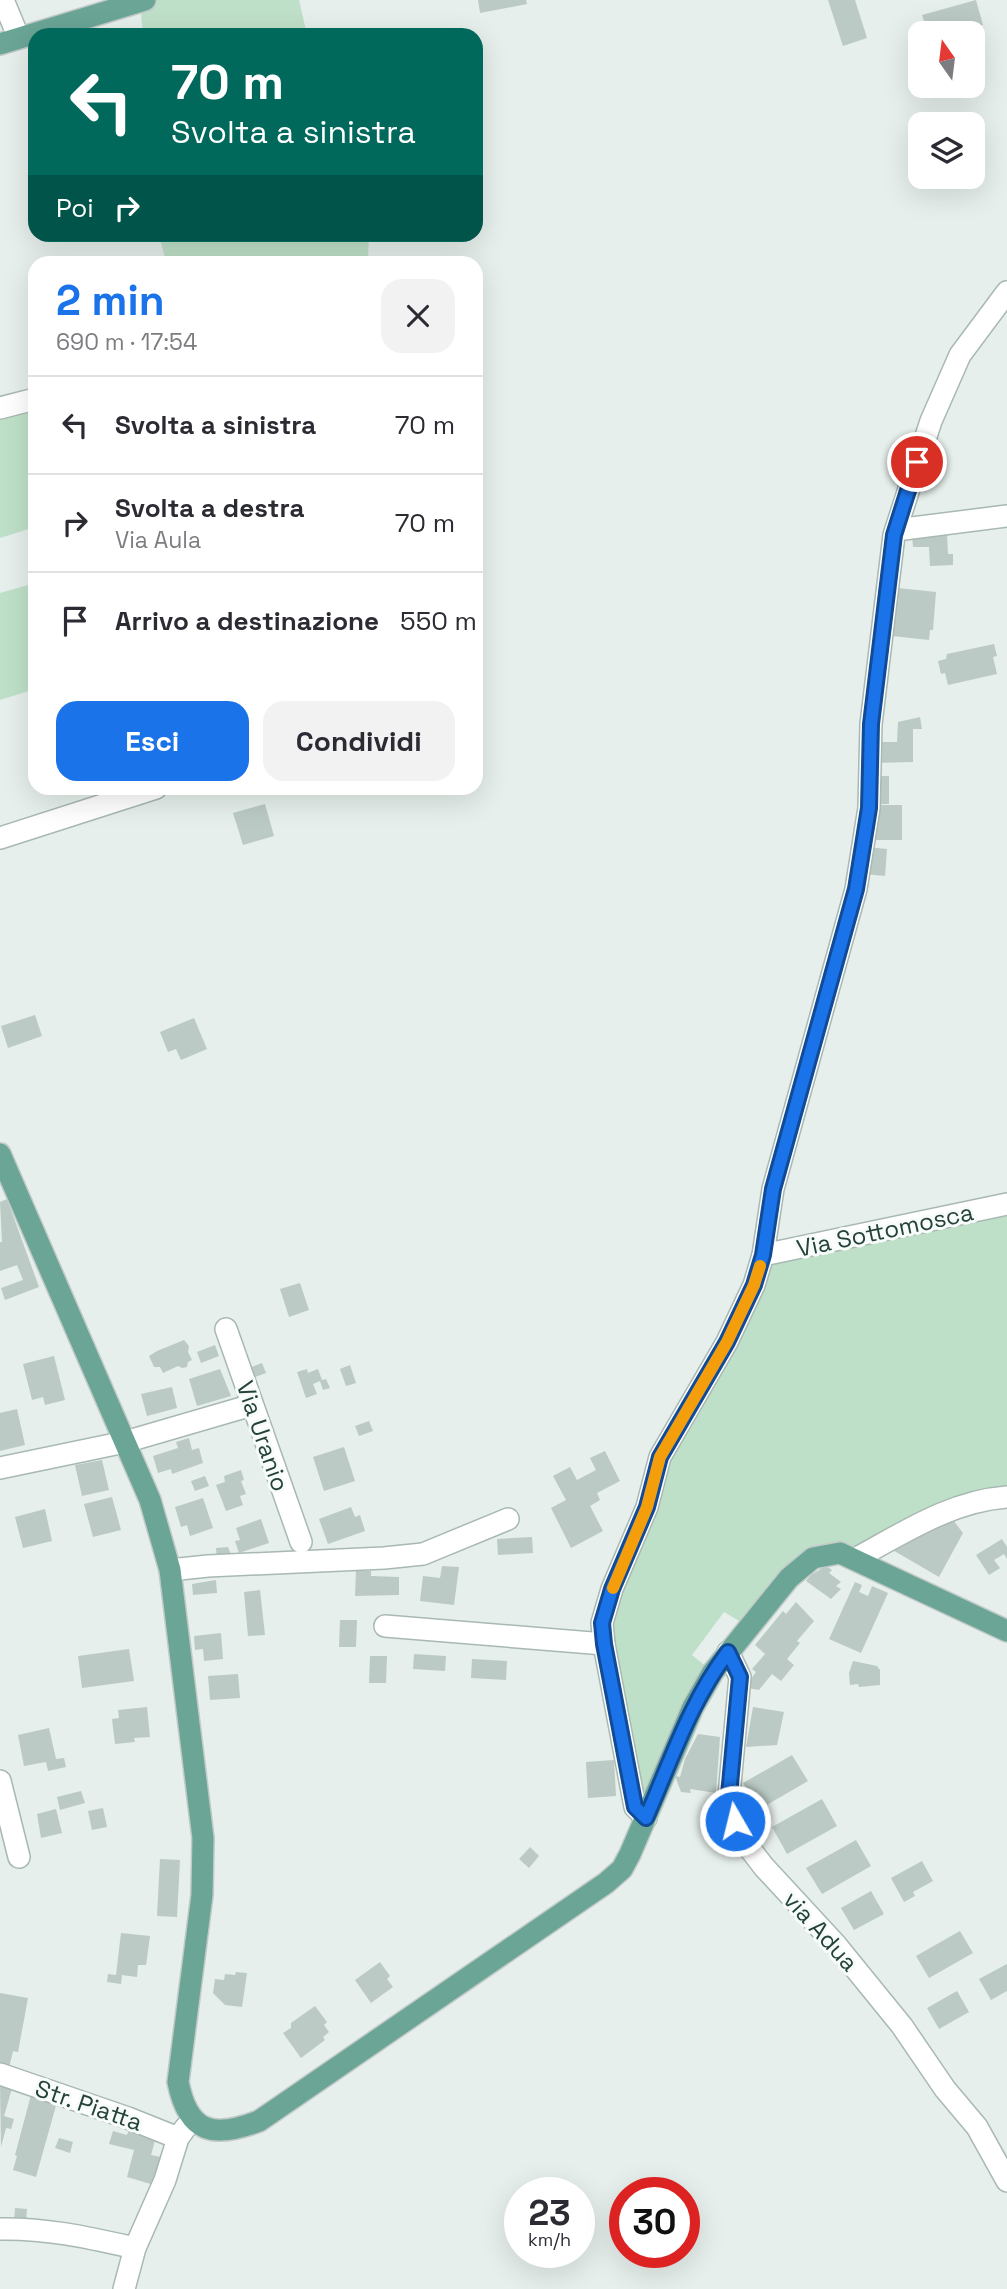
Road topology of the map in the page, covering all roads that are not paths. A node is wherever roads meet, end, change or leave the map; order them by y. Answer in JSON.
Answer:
{"nodes":[{"id":1,"x":3,"y":0,"type":"edge"},
{"id":2,"x":145,"y":0,"type":"edge"},
{"id":3,"x":50,"y":28,"type":"edge"},
{"id":4,"x":28,"y":34,"type":"edge"},
{"id":5,"x":9,"y":40,"type":"edge"},
{"id":6,"x":1007,"y":292,"type":"edge"},
{"id":7,"x":28,"y":401,"type":"edge"},
{"id":8,"x":0,"y":408,"type":"edge"},
{"id":9,"x":1007,"y":516,"type":"edge"},
{"id":10,"x":896,"y":530,"type":"junction"},
{"id":11,"x":134,"y":795,"type":"edge"},
{"id":12,"x":0,"y":838,"type":"edge"},
{"id":13,"x":0,"y":1154,"type":"edge"},
{"id":14,"x":7,"y":1188,"type":"edge"},
{"id":15,"x":1007,"y":1204,"type":"edge"},
{"id":16,"x":763,"y":1255,"type":"junction"},
{"id":17,"x":226,"y":1329,"type":"dead end"},
{"id":18,"x":252,"y":1405,"type":"junction"},
{"id":19,"x":125,"y":1442,"type":"junction"},
{"id":20,"x":0,"y":1468,"type":"edge"},
{"id":21,"x":1007,"y":1497,"type":"edge"},
{"id":22,"x":508,"y":1519,"type":"dead end"},
{"id":23,"x":301,"y":1542,"type":"dead end"},
{"id":24,"x":855,"y":1559,"type":"junction"},
{"id":25,"x":170,"y":1570,"type":"junction"},
{"id":26,"x":385,"y":1626,"type":"dead end"},
{"id":27,"x":1007,"y":1631,"type":"edge"},
{"id":28,"x":604,"y":1644,"type":"junction"},
{"id":29,"x":728,"y":1652,"type":"junction"},
{"id":30,"x":0,"y":1781,"type":"edge"},
{"id":31,"x":646,"y":1818,"type":"junction"},
{"id":32,"x":19,"y":1857,"type":"dead end"},
{"id":33,"x":0,"y":2074,"type":"edge"},
{"id":34,"x":192,"y":2119,"type":"junction"},
{"id":35,"x":178,"y":2138,"type":"junction"},
{"id":36,"x":1007,"y":2181,"type":"edge"},
{"id":37,"x":0,"y":2229,"type":"edge"},
{"id":38,"x":135,"y":2248,"type":"junction"},
{"id":39,"x":124,"y":2289,"type":"edge"}],
"edges":[{"from":1,"to":5,"type":"street"},
{"from":2,"to":3,"type":"main road"},
{"from":4,"to":5,"type":"main road"},
{"from":6,"to":10,"type":"street"},
{"from":7,"to":8,"type":"street"},
{"from":9,"to":10,"type":"street"},
{"from":10,"to":16,"type":"street"},
{"from":11,"to":12,"type":"street"},
{"from":13,"to":14,"type":"main road"},
{"from":14,"to":19,"type":"main road"},
{"from":15,"to":16,"type":"street","name":"Via Sottomosca"},
{"from":16,"to":28,"type":"street"},
{"from":17,"to":18,"type":"street","name":"Via Uranio"},
{"from":18,"to":19,"type":"street"},
{"from":18,"to":23,"type":"street","name":"Via Uranio"},
{"from":19,"to":20,"type":"street"},
{"from":19,"to":25,"type":"main road"},
{"from":21,"to":24,"type":"street"},
{"from":22,"to":25,"type":"street"},
{"from":24,"to":27,"type":"main road"},
{"from":24,"to":29,"type":"main road"},
{"from":25,"to":34,"type":"main road"},
{"from":26,"to":28,"type":"street"},
{"from":28,"to":31,"type":"street"},
{"from":29,"to":31,"type":"main road"},
{"from":29,"to":36,"type":"street","name":"via Adua"},
{"from":30,"to":32,"type":"street"},
{"from":31,"to":34,"type":"main road"},
{"from":33,"to":35,"type":"street","name":"Str. Piatta"},
{"from":34,"to":35,"type":"street"},
{"from":35,"to":38,"type":"street"},
{"from":37,"to":38,"type":"street"},
{"from":38,"to":39,"type":"street"}]}
